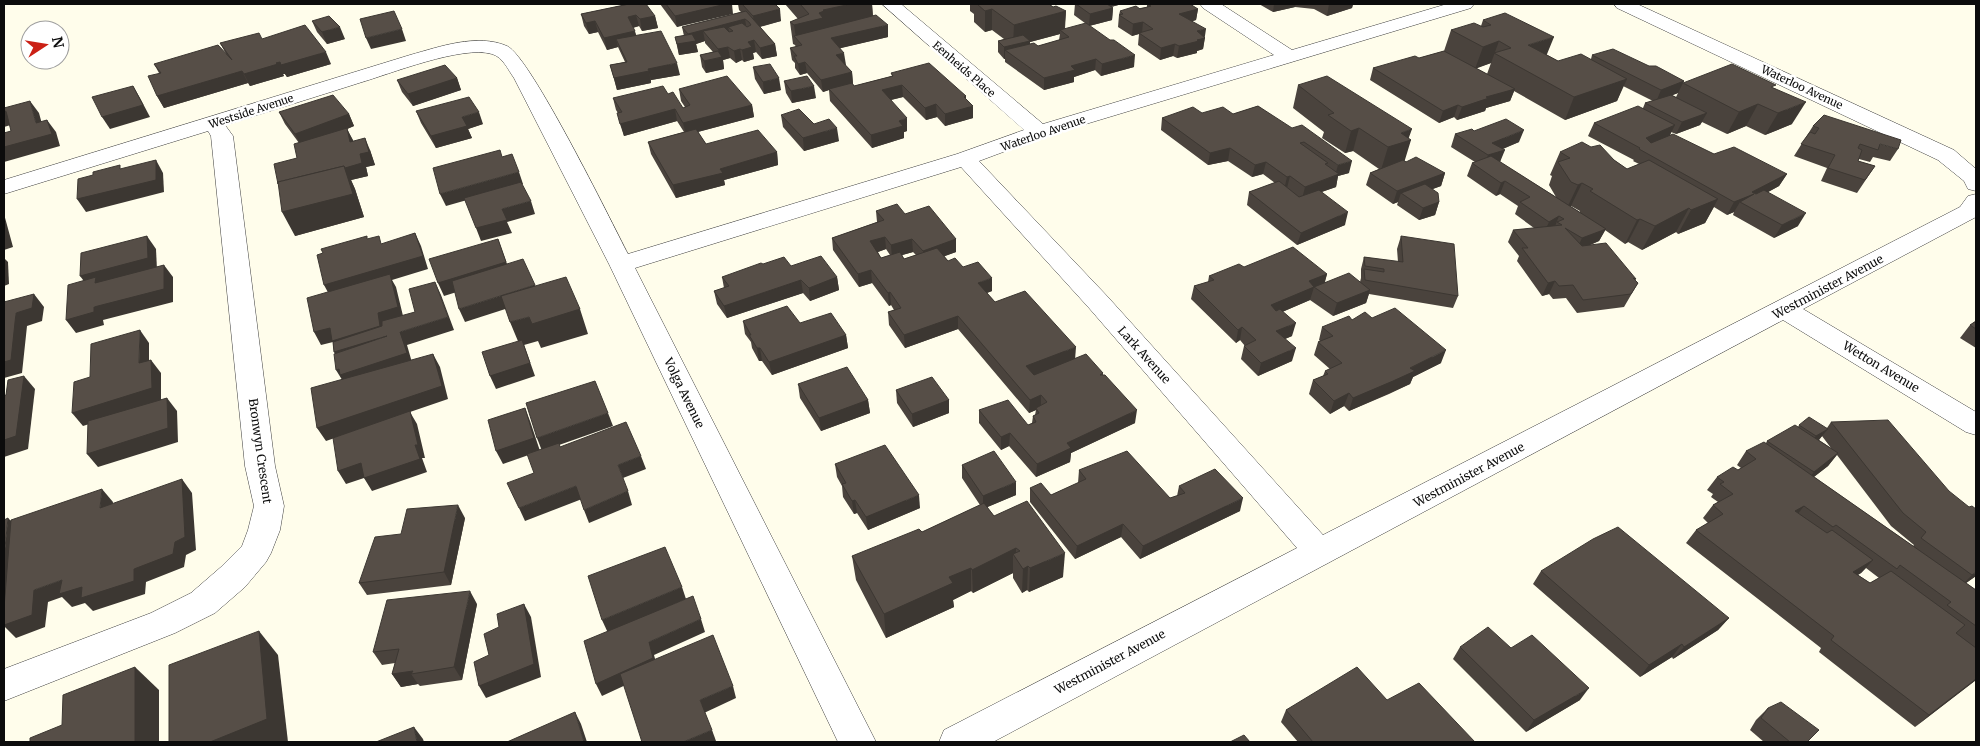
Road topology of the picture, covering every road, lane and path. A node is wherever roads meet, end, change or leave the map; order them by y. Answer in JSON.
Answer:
{"nodes":[{"id":1,"x":891,"y":4,"type":"edge"},
{"id":2,"x":1209,"y":4,"type":"edge"},
{"id":3,"x":1465,"y":4,"type":"edge"},
{"id":4,"x":1623,"y":4,"type":"edge"},
{"id":5,"x":500,"y":50,"type":"joint"},
{"id":6,"x":1288,"y":56,"type":"junction"},
{"id":7,"x":213,"y":123,"type":"junction"},
{"id":8,"x":1039,"y":132,"type":"junction"},
{"id":9,"x":965,"y":160,"type":"junction"},
{"id":10,"x":4,"y":187,"type":"edge"},
{"id":11,"x":1976,"y":188,"type":"edge"},
{"id":12,"x":621,"y":264,"type":"junction"},
{"id":13,"x":1785,"y":310,"type":"junction"},
{"id":14,"x":1976,"y":425,"type":"edge"},
{"id":15,"x":1320,"y":553,"type":"junction"},
{"id":16,"x":4,"y":685,"type":"edge"},
{"id":17,"x":857,"y":742,"type":"edge"},
{"id":18,"x":958,"y":742,"type":"edge"}],
"edges":[{"from":1,"to":8,"type":"street","name":"Eenheids Place"},
{"from":2,"to":6,"type":"street"},
{"from":3,"to":6,"type":"street","name":"Waterloo Avenue"},
{"from":4,"to":11,"type":"street","name":"Waterloo Avenue"},
{"from":5,"to":7,"type":"street","name":"Westside Avenue"},
{"from":5,"to":12,"type":"street","name":"Volga Avenue"},
{"from":6,"to":8,"type":"street","name":"Waterloo Avenue"},
{"from":7,"to":10,"type":"street","name":"Westside Avenue"},
{"from":7,"to":16,"type":"street","name":"Bronwyn Crescent"},
{"from":8,"to":9,"type":"street","name":"Waterloo Avenue"},
{"from":9,"to":12,"type":"street","name":"Waterloo Avenue"},
{"from":9,"to":15,"type":"street","name":"Lark Avenue"},
{"from":11,"to":13,"type":"street","name":"Westminister Avenue"},
{"from":12,"to":17,"type":"street","name":"Volga Avenue"},
{"from":13,"to":14,"type":"street","name":"Wetton Avenue"},
{"from":13,"to":15,"type":"street","name":"Westminister Avenue"},
{"from":15,"to":18,"type":"street","name":"Westminister Avenue"}]}
